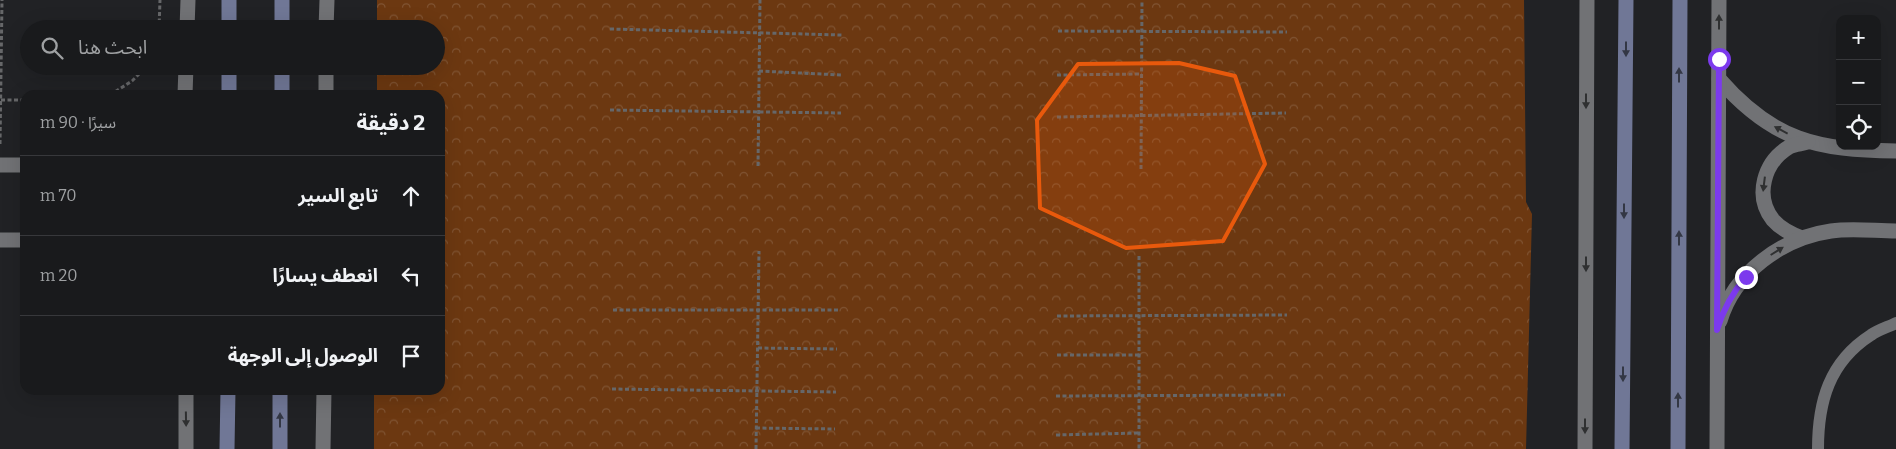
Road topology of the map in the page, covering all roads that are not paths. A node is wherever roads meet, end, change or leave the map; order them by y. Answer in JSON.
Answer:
{"nodes":[{"id":1,"x":188,"y":0,"type":"edge"},
{"id":2,"x":229,"y":0,"type":"edge"},
{"id":3,"x":282,"y":0,"type":"edge"},
{"id":4,"x":327,"y":0,"type":"edge"},
{"id":5,"x":1587,"y":0,"type":"edge"},
{"id":6,"x":1626,"y":0,"type":"edge"},
{"id":7,"x":1680,"y":0,"type":"edge"},
{"id":8,"x":1719,"y":0,"type":"edge"},
{"id":9,"x":187,"y":20,"type":"edge"},
{"id":10,"x":229,"y":20,"type":"edge"},
{"id":11,"x":282,"y":20,"type":"edge"},
{"id":12,"x":326,"y":20,"type":"edge"},
{"id":13,"x":185,"y":75,"type":"edge"},
{"id":14,"x":229,"y":75,"type":"edge"},
{"id":15,"x":282,"y":75,"type":"edge"},
{"id":16,"x":326,"y":75,"type":"edge"},
{"id":17,"x":1719,"y":79,"type":"junction"},
{"id":18,"x":184,"y":90,"type":"edge"},
{"id":19,"x":229,"y":90,"type":"edge"},
{"id":20,"x":282,"y":90,"type":"edge"},
{"id":21,"x":326,"y":90,"type":"edge"},
{"id":22,"x":1808,"y":142,"type":"junction"},
{"id":23,"x":1896,"y":151,"type":"edge"},
{"id":24,"x":0,"y":165,"type":"edge"},
{"id":25,"x":20,"y":165,"type":"edge"},
{"id":26,"x":1896,"y":231,"type":"edge"},
{"id":27,"x":1802,"y":238,"type":"junction"},
{"id":28,"x":0,"y":240,"type":"edge"},
{"id":29,"x":20,"y":240,"type":"edge"},
{"id":30,"x":1896,"y":323,"type":"edge"},
{"id":31,"x":1717,"y":330,"type":"junction"},
{"id":32,"x":186,"y":395,"type":"edge"},
{"id":33,"x":228,"y":395,"type":"edge"},
{"id":34,"x":280,"y":395,"type":"edge"},
{"id":35,"x":324,"y":395,"type":"edge"},
{"id":36,"x":186,"y":449,"type":"edge"},
{"id":37,"x":227,"y":449,"type":"edge"},
{"id":38,"x":280,"y":449,"type":"edge"},
{"id":39,"x":323,"y":449,"type":"edge"},
{"id":40,"x":1585,"y":449,"type":"edge"},
{"id":41,"x":1622,"y":449,"type":"edge"},
{"id":42,"x":1678,"y":449,"type":"edge"},
{"id":43,"x":1717,"y":449,"type":"edge"},
{"id":44,"x":1818,"y":449,"type":"edge"}],
"edges":[{"from":1,"to":9,"type":"street"},
{"from":2,"to":10,"type":"street"},
{"from":3,"to":11,"type":"street"},
{"from":4,"to":12,"type":"street"},
{"from":5,"to":40,"type":"street","one_way":true},
{"from":6,"to":41,"type":"street","one_way":true},
{"from":42,"to":7,"type":"street","one_way":true},
{"from":17,"to":8,"type":"street","one_way":true},
{"from":13,"to":18,"type":"street"},
{"from":14,"to":19,"type":"street"},
{"from":15,"to":20,"type":"street"},
{"from":16,"to":21,"type":"street"},
{"from":22,"to":17,"type":"street","one_way":true},
{"from":17,"to":31,"type":"street"},
{"from":22,"to":23,"type":"street"},
{"from":22,"to":27,"type":"street","one_way":true},
{"from":24,"to":25,"type":"street"},
{"from":26,"to":27,"type":"street"},
{"from":31,"to":27,"type":"street","one_way":true},
{"from":28,"to":29,"type":"street"},
{"from":30,"to":44,"type":"lane"},
{"from":31,"to":43,"type":"street"},
{"from":32,"to":36,"type":"street","one_way":true},
{"from":33,"to":37,"type":"street"},
{"from":38,"to":34,"type":"street","one_way":true},
{"from":35,"to":39,"type":"street"}]}
